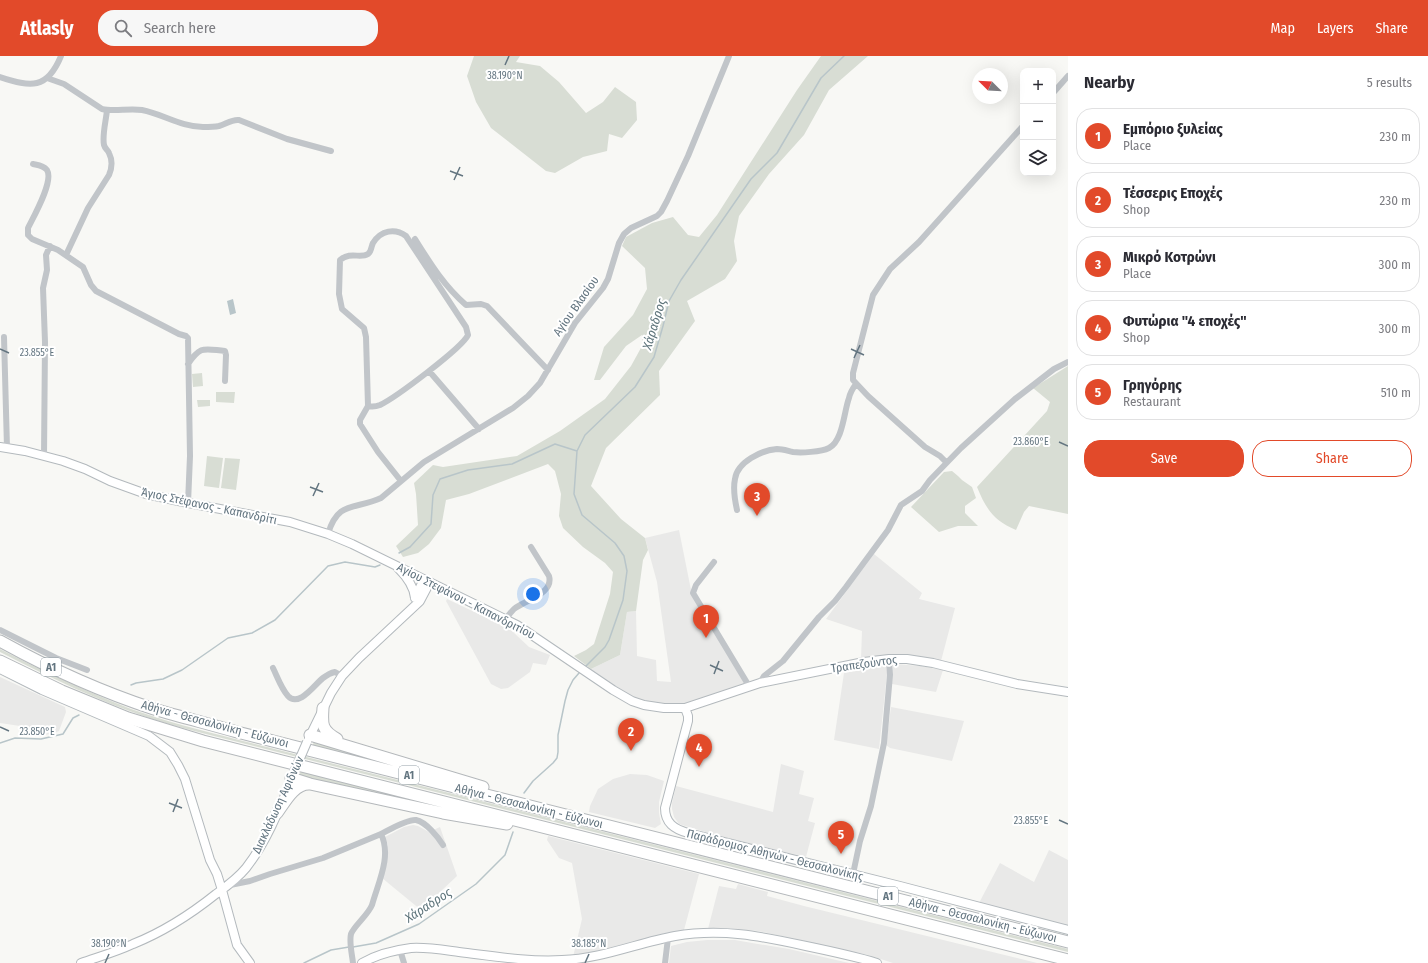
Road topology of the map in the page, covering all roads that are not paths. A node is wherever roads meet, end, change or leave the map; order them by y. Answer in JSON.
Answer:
{"nodes":[{"id":1,"x":61,"y":56,"type":"edge"},
{"id":2,"x":729,"y":56,"type":"edge"},
{"id":3,"x":1068,"y":76,"type":"edge"},
{"id":4,"x":0,"y":77,"type":"edge"},
{"id":5,"x":47,"y":78,"type":"junction"},
{"id":6,"x":1056,"y":90,"type":"edge"},
{"id":7,"x":107,"y":110,"type":"junction"},
{"id":8,"x":1020,"y":129,"type":"edge"},
{"id":9,"x":331,"y":151,"type":"dead end"},
{"id":10,"x":33,"y":164,"type":"dead end"},
{"id":11,"x":415,"y":239,"type":"dead end"},
{"id":12,"x":50,"y":246,"type":"junction"},
{"id":13,"x":66,"y":255,"type":"junction"},
{"id":14,"x":4,"y":337,"type":"dead end"},
{"id":15,"x":1068,"y":362,"type":"edge"},
{"id":16,"x":188,"y":364,"type":"junction"},
{"id":17,"x":548,"y":370,"type":"junction"},
{"id":18,"x":429,"y":371,"type":"junction"},
{"id":19,"x":225,"y":381,"type":"dead end"},
{"id":20,"x":856,"y":384,"type":"junction"},
{"id":21,"x":368,"y":406,"type":"junction"},
{"id":22,"x":479,"y":429,"type":"junction"},
{"id":23,"x":3,"y":447,"type":"edge"},
{"id":24,"x":44,"y":456,"type":"junction"},
{"id":25,"x":946,"y":462,"type":"junction"},
{"id":26,"x":401,"y":481,"type":"junction"},
{"id":27,"x":188,"y":503,"type":"junction"},
{"id":28,"x":737,"y":510,"type":"dead end"},
{"id":29,"x":328,"y":534,"type":"junction"},
{"id":30,"x":531,"y":547,"type":"dead end"},
{"id":31,"x":714,"y":562,"type":"dead end"},
{"id":32,"x":395,"y":564,"type":"junction"},
{"id":33,"x":427,"y":580,"type":"junction"},
{"id":34,"x":415,"y":598,"type":"junction"},
{"id":35,"x":411,"y":609,"type":"junction"},
{"id":36,"x":506,"y":620,"type":"junction"},
{"id":37,"x":0,"y":630,"type":"edge"},
{"id":38,"x":0,"y":641,"type":"edge"},
{"id":39,"x":889,"y":659,"type":"junction"},
{"id":40,"x":0,"y":660,"type":"edge"},
{"id":41,"x":273,"y":668,"type":"dead end"},
{"id":42,"x":0,"y":669,"type":"edge"},
{"id":43,"x":87,"y":670,"type":"dead end"},
{"id":44,"x":342,"y":676,"type":"junction"},
{"id":45,"x":760,"y":683,"type":"junction"},
{"id":46,"x":749,"y":686,"type":"junction"},
{"id":47,"x":1068,"y":692,"type":"edge"},
{"id":48,"x":323,"y":708,"type":"junction"},
{"id":49,"x":685,"y":708,"type":"junction"},
{"id":50,"x":195,"y":717,"type":"dead end"},
{"id":51,"x":207,"y":724,"type":"junction"},
{"id":52,"x":308,"y":739,"type":"junction"},
{"id":53,"x":347,"y":746,"type":"junction"},
{"id":54,"x":293,"y":775,"type":"junction"},
{"id":55,"x":310,"y":784,"type":"junction"},
{"id":56,"x":277,"y":813,"type":"junction"},
{"id":57,"x":580,"y":819,"type":"junction"},
{"id":58,"x":381,"y":834,"type":"junction"},
{"id":59,"x":575,"y":835,"type":"junction"},
{"id":60,"x":443,"y":845,"type":"dead end"},
{"id":61,"x":853,"y":874,"type":"junction"},
{"id":62,"x":230,"y":885,"type":"junction"},
{"id":63,"x":219,"y":892,"type":"junction"},
{"id":64,"x":1068,"y":930,"type":"edge"},
{"id":65,"x":668,"y":938,"type":"junction"},
{"id":66,"x":1068,"y":942,"type":"edge"},
{"id":67,"x":400,"y":950,"type":"junction"},
{"id":68,"x":1068,"y":960,"type":"edge"},
{"id":69,"x":81,"y":963,"type":"edge"},
{"id":70,"x":250,"y":963,"type":"edge"},
{"id":71,"x":353,"y":963,"type":"edge"},
{"id":72,"x":362,"y":963,"type":"edge"},
{"id":73,"x":404,"y":963,"type":"edge"},
{"id":74,"x":665,"y":963,"type":"edge"},
{"id":75,"x":877,"y":963,"type":"edge"}],
"edges":[{"from":1,"to":5,"type":"street"},
{"from":2,"to":17,"type":"street","name":"Αγίου Βλασίου"},
{"from":3,"to":6,"type":"street"},
{"from":4,"to":5,"type":"street"},
{"from":5,"to":7,"type":"street"},
{"from":7,"to":9,"type":"street"},
{"from":7,"to":13,"type":"street"},
{"from":8,"to":20,"type":"street"},
{"from":10,"to":12,"type":"street"},
{"from":11,"to":17,"type":"street"},
{"from":12,"to":13,"type":"street"},
{"from":12,"to":24,"type":"street"},
{"from":13,"to":16,"type":"street"},
{"from":14,"to":23,"type":"street"},
{"from":15,"to":25,"type":"street"},
{"from":16,"to":19,"type":"street"},
{"from":16,"to":27,"type":"street"},
{"from":17,"to":22,"type":"street","name":"Αγίου Βλασίου"},
{"from":18,"to":21,"type":"street"},
{"from":18,"to":21,"type":"street"},
{"from":18,"to":22,"type":"street"},
{"from":20,"to":25,"type":"street"},
{"from":20,"to":28,"type":"street"},
{"from":21,"to":26,"type":"street"},
{"from":22,"to":26,"type":"street","name":"Αγίου Βλασίου"},
{"from":23,"to":24,"type":"main road","name":"Άγιος Στέφανος - Καπανδρίτι"},
{"from":24,"to":27,"type":"main road","name":"Άγιος Στέφανος - Καπανδρίτι"},
{"from":25,"to":45,"type":"street"},
{"from":26,"to":29,"type":"street","name":"Αγίου Βλασίου"},
{"from":27,"to":29,"type":"main road","name":"Άγιος Στέφανος - Καπανδρίτι"},
{"from":29,"to":32,"type":"main road","name":"Αγίου Στεφάνου - Καπανδριτίου"},
{"from":30,"to":36,"type":"street"},
{"from":31,"to":46,"type":"street"},
{"from":32,"to":33,"type":"main road","name":"Αγίου Στεφάνου - Καπανδριτίου"},
{"from":32,"to":34,"type":"main road"},
{"from":33,"to":34,"type":"main road","name":"Διακλάδωση Αφιδνών"},
{"from":33,"to":35,"type":"main road","name":"Διακλάδωση Αφιδνών"},
{"from":33,"to":36,"type":"main road","name":"Αγίου Στεφάνου - Καπανδριτίου"},
{"from":34,"to":35,"type":"main road","name":"Διακλάδωση Αφιδνών"},
{"from":35,"to":44,"type":"main road","name":"Διακλάδωση Αφιδνών"},
{"from":36,"to":49,"type":"main road","name":"Αγίου Στεφάνου - Καπανδριτίου"},
{"from":37,"to":43,"type":"street"},
{"from":38,"to":51,"type":"highway","name":"Αθήνα - Θεσσαλονίκη - Εύζωνοι","number":"Α1"},
{"from":39,"to":45,"type":"main road","name":"Τραπεζούντος"},
{"from":39,"to":47,"type":"main road","name":"Τραπεζούντος"},
{"from":39,"to":61,"type":"street"},
{"from":40,"to":59,"type":"highway","name":"Αθήνα - Θεσσαλονίκη - Εύζωνοι","number":"Α1"},
{"from":41,"to":44,"type":"street"},
{"from":42,"to":63,"type":"main road"},
{"from":44,"to":48,"type":"main road","name":"Διακλάδωση Αφιδνών"},
{"from":45,"to":46,"type":"main road","name":"Τραπεζούντος"},
{"from":46,"to":49,"type":"main road","name":"Τραπεζούντος"},
{"from":48,"to":52,"type":"main road","name":"Διακλάδωση Αφιδνών"},
{"from":48,"to":53,"type":"highway"},
{"from":49,"to":61,"type":"main road","name":"Παράδρομος Αθηνών - Θεσσαλονίκης"},
{"from":50,"to":51,"type":"highway"},
{"from":51,"to":57,"type":"highway","name":"Αθήνα - Θεσσαλονίκη - Εύζωνοι","number":"Α1"},
{"from":52,"to":53,"type":"highway"},
{"from":52,"to":54,"type":"main road","name":"Διακλάδωση Αφιδνών","bridge":true},
{"from":53,"to":57,"type":"highway"},
{"from":54,"to":55,"type":"highway"},
{"from":54,"to":56,"type":"main road","name":"Διακλάδωση Αφιδνών"},
{"from":55,"to":56,"type":"highway"},
{"from":55,"to":59,"type":"highway"},
{"from":56,"to":62,"type":"main road","name":"Διακλάδωση Αφιδνών"},
{"from":57,"to":66,"type":"highway","name":"Αθήνα - Θεσσαλονίκη - Εύζωνοι","number":"Α1"},
{"from":58,"to":60,"type":"street"},
{"from":58,"to":62,"type":"street"},
{"from":58,"to":71,"type":"street"},
{"from":59,"to":68,"type":"highway","name":"Αθήνα - Θεσσαλονίκη - Εύζωνοι","number":"Α1"},
{"from":61,"to":64,"type":"main road","name":"Παράδρομος Αθηνών - Θεσσαλονίκης"},
{"from":62,"to":63,"type":"main road","name":"Διακλάδωση Αφιδνών"},
{"from":63,"to":69,"type":"main road","name":"Διακλάδωση Αφιδνών"},
{"from":63,"to":70,"type":"main road"},
{"from":65,"to":67,"type":"main road"},
{"from":65,"to":74,"type":"street"},
{"from":65,"to":75,"type":"main road"},
{"from":67,"to":72,"type":"main road"},
{"from":67,"to":73,"type":"street"}]}
